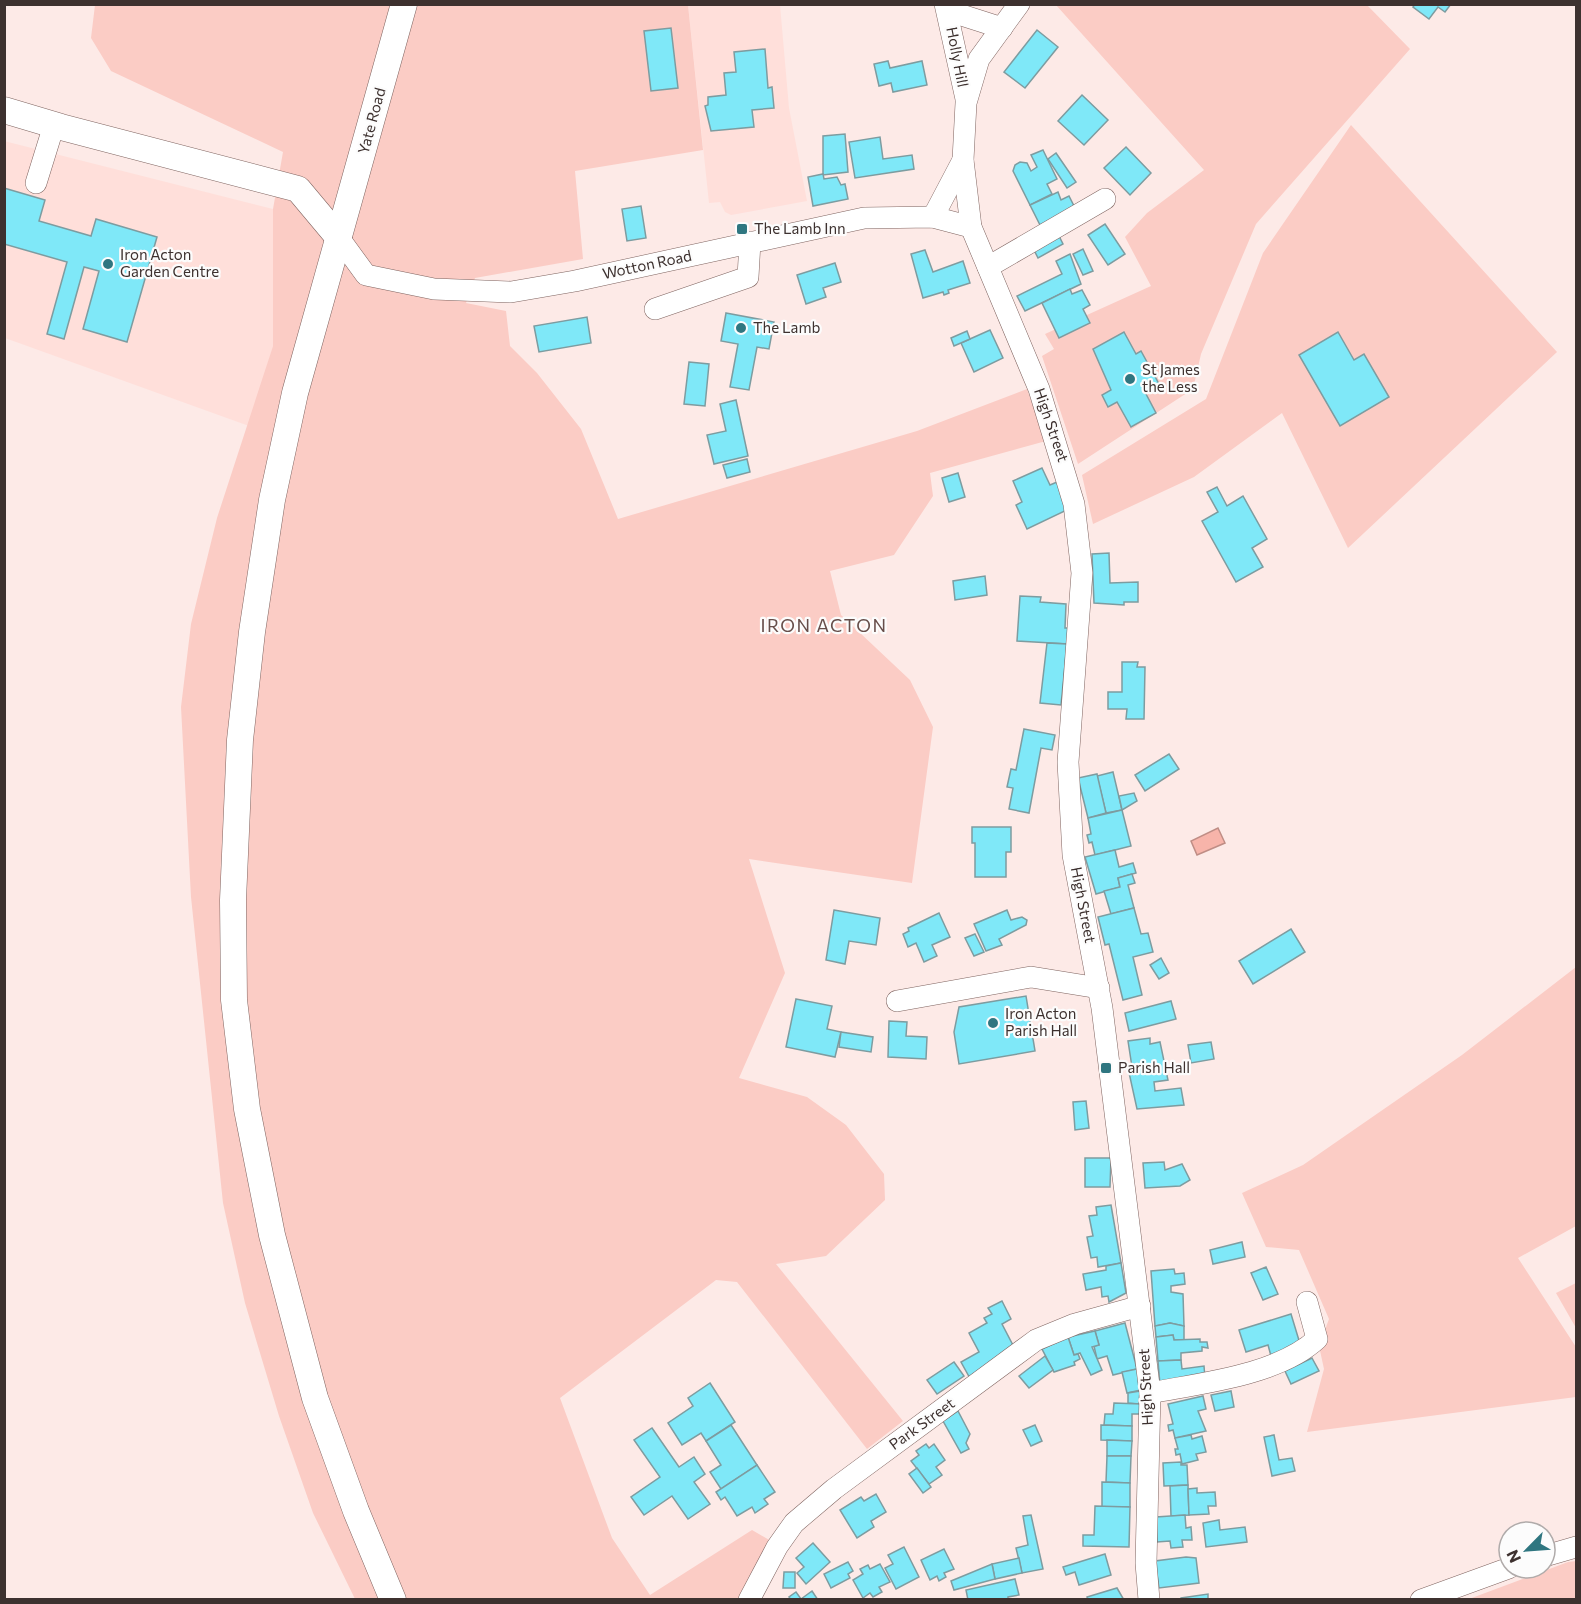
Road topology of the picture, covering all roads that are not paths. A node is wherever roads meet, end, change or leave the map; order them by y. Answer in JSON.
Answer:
{"nodes":[{"id":1,"x":404,"y":4,"type":"edge"},
{"id":2,"x":1019,"y":4,"type":"edge"},
{"id":3,"x":947,"y":8,"type":"edge"},
{"id":4,"x":1002,"y":28,"type":"junction"},
{"id":5,"x":966,"y":103,"type":"junction"},
{"id":6,"x":4,"y":110,"type":"edge"},
{"id":7,"x":54,"y":124,"type":"junction"},
{"id":8,"x":963,"y":160,"type":"junction"},
{"id":9,"x":36,"y":183,"type":"dead end"},
{"id":10,"x":1106,"y":199,"type":"dead end"},
{"id":11,"x":933,"y":217,"type":"junction"},
{"id":12,"x":971,"y":227,"type":"junction"},
{"id":13,"x":339,"y":238,"type":"junction"},
{"id":14,"x":750,"y":242,"type":"junction"},
{"id":15,"x":988,"y":267,"type":"junction"},
{"id":16,"x":656,"y":309,"type":"dead end"},
{"id":17,"x":1099,"y":988,"type":"junction"},
{"id":18,"x":897,"y":1001,"type":"dead end"},
{"id":19,"x":1307,"y":1302,"type":"dead end"},
{"id":20,"x":1140,"y":1306,"type":"junction"},
{"id":21,"x":1150,"y":1393,"type":"junction"},
{"id":22,"x":1576,"y":1547,"type":"edge"},
{"id":23,"x":1557,"y":1553,"type":"edge"},
{"id":24,"x":1497,"y":1572,"type":"edge"},
{"id":25,"x":393,"y":1599,"type":"edge"},
{"id":26,"x":749,"y":1599,"type":"edge"},
{"id":27,"x":1149,"y":1599,"type":"edge"},
{"id":28,"x":1421,"y":1599,"type":"edge"}],
"edges":[{"from":1,"to":13,"type":"main road","name":"Yate Road"},
{"from":2,"to":4,"type":"street"},
{"from":3,"to":4,"type":"street","name":"Holly Hill"},
{"from":3,"to":5,"type":"street","name":"Holly Hill"},
{"from":4,"to":5,"type":"street"},
{"from":5,"to":8,"type":"street"},
{"from":6,"to":7,"type":"main road"},
{"from":7,"to":9,"type":"street"},
{"from":7,"to":13,"type":"main road"},
{"from":8,"to":11,"type":"street"},
{"from":8,"to":12,"type":"street","name":"High Street"},
{"from":10,"to":15,"type":"street"},
{"from":11,"to":12,"type":"street","name":"Wotton Road"},
{"from":11,"to":14,"type":"street","name":"Wotton Road"},
{"from":12,"to":15,"type":"street","name":"High Street"},
{"from":13,"to":14,"type":"street","name":"Wotton Road"},
{"from":13,"to":25,"type":"main road","name":"Yate Road"},
{"from":14,"to":16,"type":"street"},
{"from":15,"to":17,"type":"street","name":"High Street"},
{"from":17,"to":18,"type":"street"},
{"from":17,"to":20,"type":"street","name":"High Street"},
{"from":19,"to":21,"type":"street"},
{"from":20,"to":21,"type":"street","name":"High Street"},
{"from":20,"to":26,"type":"street","name":"Park Street"},
{"from":21,"to":27,"type":"street","name":"High Street"},
{"from":22,"to":23,"type":"street"},
{"from":24,"to":28,"type":"street"}]}
